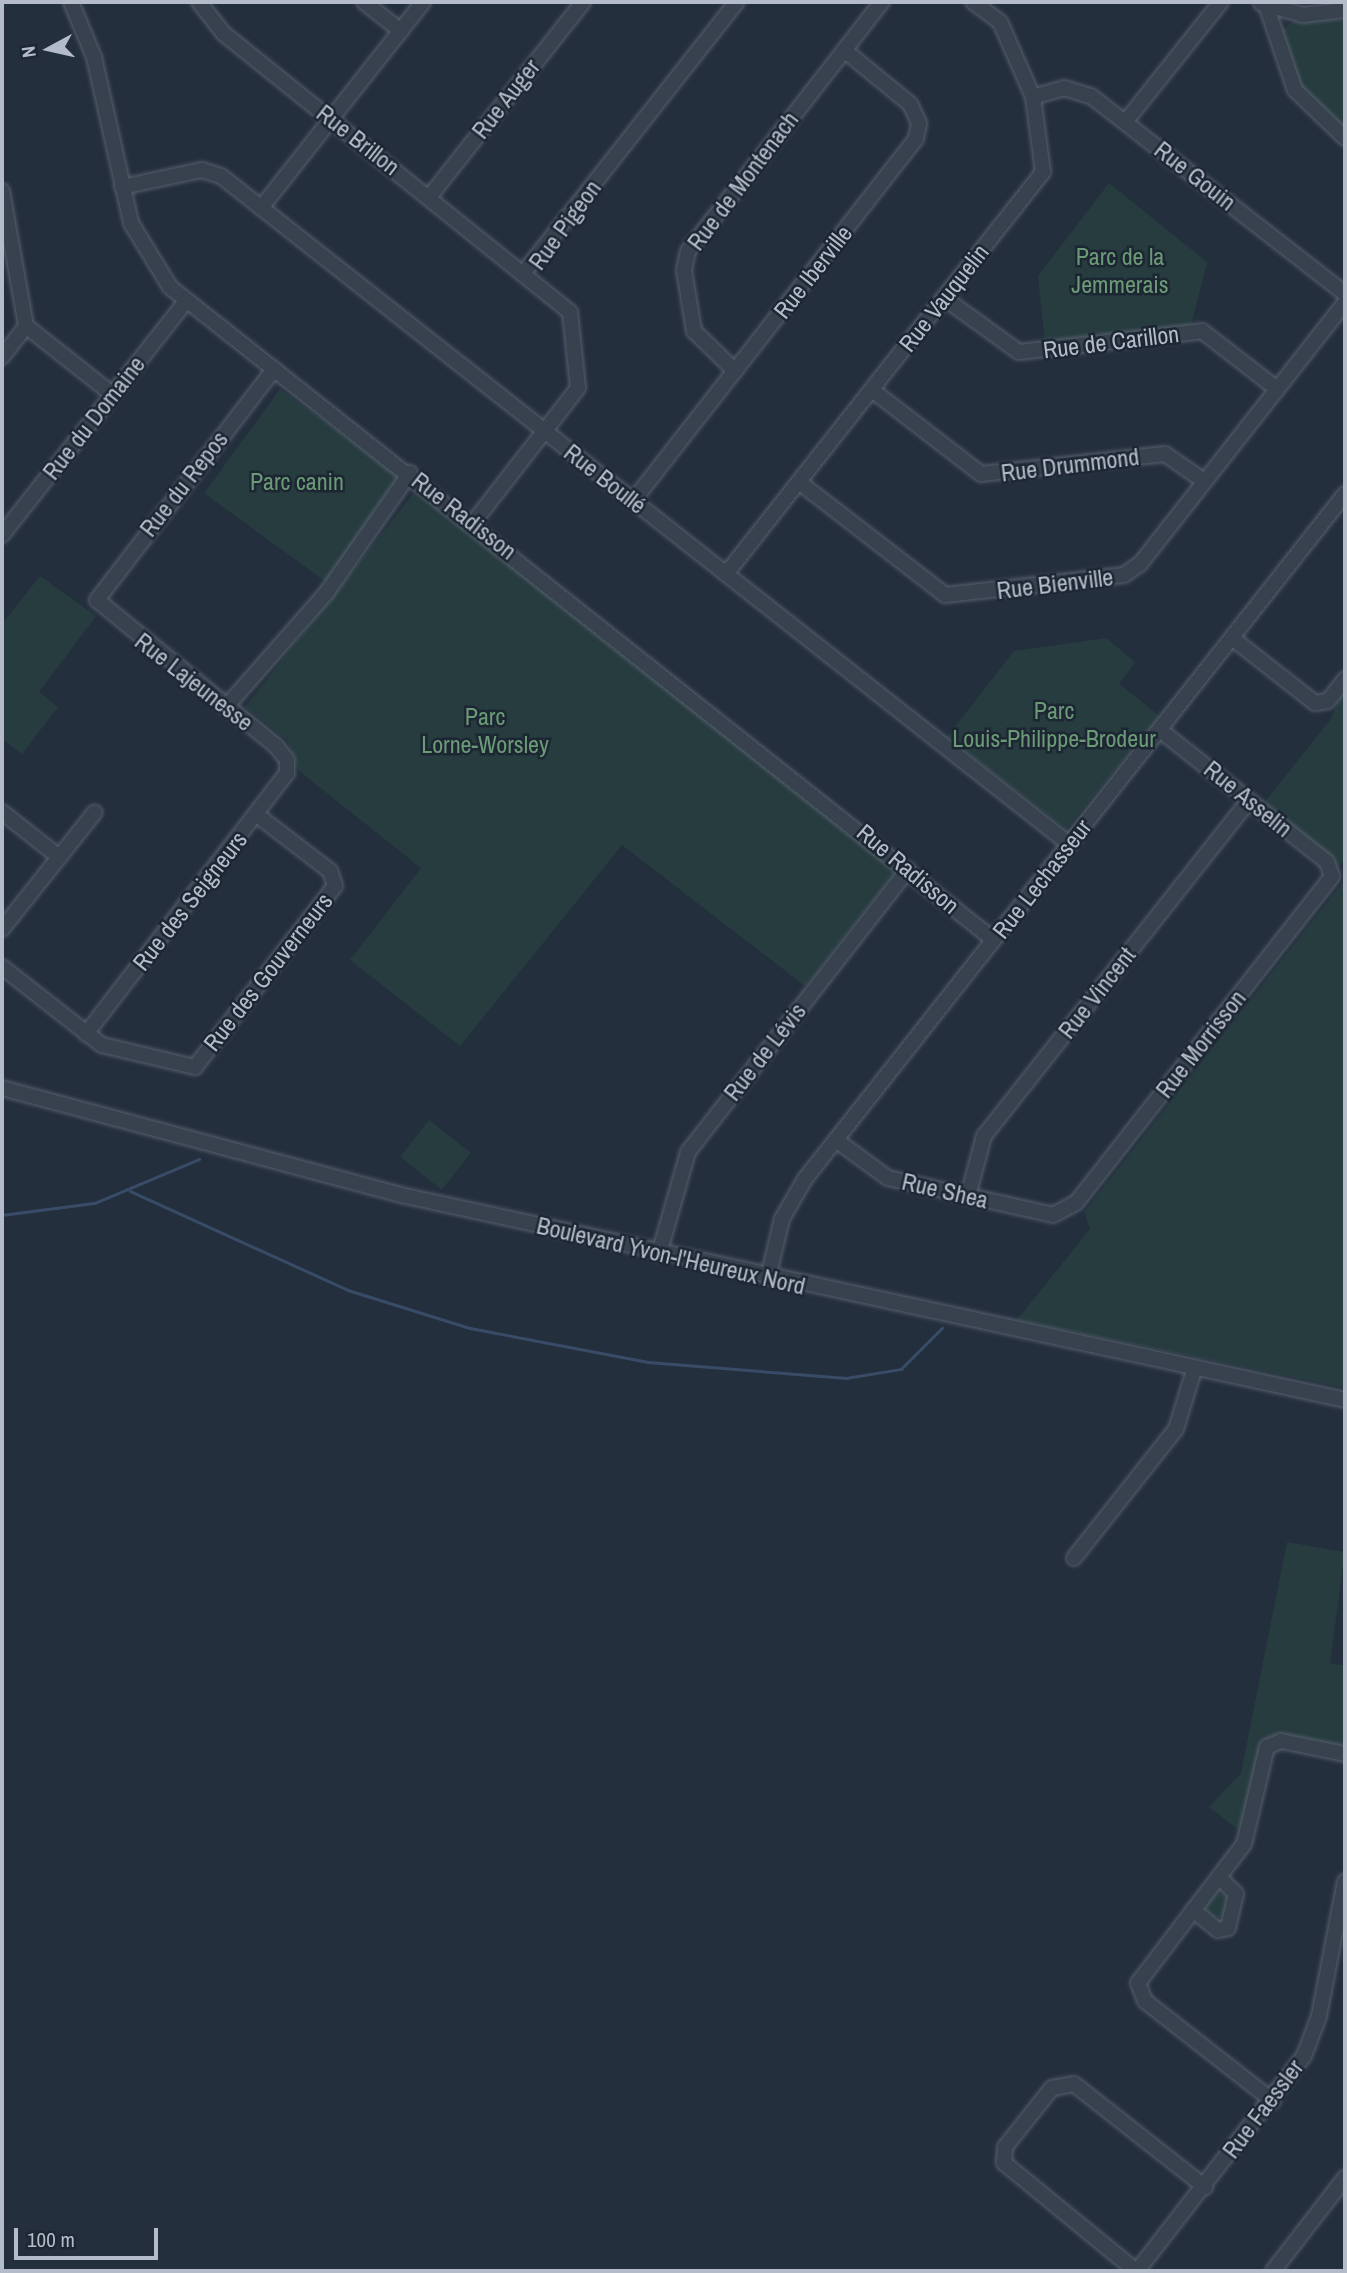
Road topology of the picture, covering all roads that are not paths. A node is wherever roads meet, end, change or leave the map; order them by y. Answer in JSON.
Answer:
{"nodes":[{"id":1,"x":71,"y":2,"type":"edge"},
{"id":2,"x":199,"y":2,"type":"edge"},
{"id":3,"x":365,"y":2,"type":"edge"},
{"id":4,"x":424,"y":2,"type":"edge"},
{"id":5,"x":583,"y":2,"type":"edge"},
{"id":6,"x":737,"y":2,"type":"edge"},
{"id":7,"x":882,"y":2,"type":"edge"},
{"id":8,"x":973,"y":2,"type":"edge"},
{"id":9,"x":1221,"y":2,"type":"edge"},
{"id":10,"x":1263,"y":3,"type":"edge"},
{"id":11,"x":1345,"y":10,"type":"edge"},
{"id":12,"x":401,"y":31,"type":"junction"},
{"id":13,"x":844,"y":50,"type":"junction"},
{"id":14,"x":1033,"y":97,"type":"junction"},
{"id":15,"x":331,"y":119,"type":"junction"},
{"id":16,"x":1126,"y":121,"type":"junction"},
{"id":17,"x":1345,"y":138,"type":"edge"},
{"id":18,"x":122,"y":187,"type":"junction"},
{"id":19,"x":2,"y":191,"type":"edge"},
{"id":20,"x":430,"y":196,"type":"junction"},
{"id":21,"x":261,"y":208,"type":"junction"},
{"id":22,"x":525,"y":271,"type":"junction"},
{"id":23,"x":1345,"y":294,"type":"edge"},
{"id":24,"x":944,"y":298,"type":"junction"},
{"id":25,"x":186,"y":301,"type":"junction"},
{"id":26,"x":1345,"y":303,"type":"edge"},
{"id":27,"x":26,"y":326,"type":"junction"},
{"id":28,"x":2,"y":357,"type":"edge"},
{"id":29,"x":274,"y":369,"type":"junction"},
{"id":30,"x":735,"y":371,"type":"junction"},
{"id":31,"x":1277,"y":389,"type":"junction"},
{"id":32,"x":872,"y":390,"type":"junction"},
{"id":33,"x":112,"y":394,"type":"junction"},
{"id":34,"x":545,"y":431,"type":"junction"},
{"id":35,"x":410,"y":473,"type":"junction"},
{"id":36,"x":1204,"y":481,"type":"junction"},
{"id":37,"x":799,"y":482,"type":"junction"},
{"id":38,"x":1345,"y":495,"type":"edge"},
{"id":39,"x":633,"y":500,"type":"junction"},
{"id":40,"x":473,"y":523,"type":"junction"},
{"id":41,"x":2,"y":535,"type":"edge"},
{"id":42,"x":726,"y":574,"type":"junction"},
{"id":43,"x":97,"y":600,"type":"joint"},
{"id":44,"x":1231,"y":638,"type":"junction"},
{"id":45,"x":1345,"y":679,"type":"edge"},
{"id":46,"x":226,"y":707,"type":"junction"},
{"id":47,"x":1160,"y":730,"type":"junction"},
{"id":48,"x":288,"y":766,"type":"joint"},
{"id":49,"x":1249,"y":801,"type":"junction"},
{"id":50,"x":2,"y":812,"type":"edge"},
{"id":51,"x":95,"y":812,"type":"dead end"},
{"id":52,"x":257,"y":815,"type":"junction"},
{"id":53,"x":1069,"y":844,"type":"junction"},
{"id":54,"x":59,"y":857,"type":"junction"},
{"id":55,"x":908,"y":869,"type":"junction"},
{"id":56,"x":1332,"y":871,"type":"joint"},
{"id":57,"x":2,"y":929,"type":"edge"},
{"id":58,"x":994,"y":940,"type":"junction"},
{"id":59,"x":2,"y":967,"type":"edge"},
{"id":60,"x":86,"y":1034,"type":"junction"},
{"id":61,"x":2,"y":1088,"type":"edge"},
{"id":62,"x":836,"y":1140,"type":"junction"},
{"id":63,"x":968,"y":1196,"type":"junction"},
{"id":64,"x":1065,"y":1213,"type":"joint"},
{"id":65,"x":659,"y":1254,"type":"junction"},
{"id":66,"x":768,"y":1278,"type":"junction"},
{"id":67,"x":1194,"y":1370,"type":"junction"},
{"id":68,"x":1345,"y":1400,"type":"edge"},
{"id":69,"x":1074,"y":1559,"type":"dead end"},
{"id":70,"x":1345,"y":1754,"type":"edge"},
{"id":71,"x":1220,"y":1878,"type":"junction"},
{"id":72,"x":1345,"y":1881,"type":"edge"},
{"id":73,"x":1193,"y":1910,"type":"junction"},
{"id":74,"x":1273,"y":2101,"type":"junction"},
{"id":75,"x":1345,"y":2178,"type":"edge"},
{"id":76,"x":1205,"y":2187,"type":"junction"},
{"id":77,"x":1137,"y":2271,"type":"edge"},
{"id":78,"x":1273,"y":2271,"type":"edge"}],
"edges":[{"from":1,"to":18,"type":"street","name":"Rue Radisson"},
{"from":2,"to":15,"type":"street","name":"Rue Brillon"},
{"from":3,"to":12,"type":"street"},
{"from":4,"to":12,"type":"street"},
{"from":5,"to":20,"type":"street","name":"Rue Auger"},
{"from":6,"to":22,"type":"street","name":"Rue Pigeon"},
{"from":7,"to":13,"type":"street","name":"Rue de Montenach"},
{"from":8,"to":14,"type":"street","name":"Rue Vauquelin"},
{"from":9,"to":16,"type":"street"},
{"from":10,"to":11,"type":"street"},
{"from":10,"to":17,"type":"street"},
{"from":12,"to":15,"type":"street"},
{"from":13,"to":30,"type":"street","name":"Rue de Montenach"},
{"from":13,"to":30,"type":"street","name":"Rue Iberville"},
{"from":14,"to":16,"type":"street","name":"Rue Gouin"},
{"from":14,"to":24,"type":"street","name":"Rue Vauquelin"},
{"from":15,"to":20,"type":"street","name":"Rue Brillon"},
{"from":15,"to":21,"type":"street"},
{"from":16,"to":23,"type":"street","name":"Rue Gouin"},
{"from":18,"to":21,"type":"street","name":"Rue Boullé"},
{"from":18,"to":25,"type":"street","name":"Rue Radisson"},
{"from":19,"to":27,"type":"street"},
{"from":20,"to":22,"type":"street","name":"Rue Brillon"},
{"from":21,"to":34,"type":"street","name":"Rue Boullé"},
{"from":22,"to":34,"type":"street","name":"Rue Pigeon"},
{"from":24,"to":31,"type":"street","name":"Rue de Carillon"},
{"from":24,"to":32,"type":"street","name":"Rue Vauquelin"},
{"from":25,"to":29,"type":"street","name":"Rue Radisson"},
{"from":25,"to":33,"type":"street","name":"Rue du Domaine"},
{"from":26,"to":31,"type":"street","name":"Rue Bienville"},
{"from":27,"to":28,"type":"street"},
{"from":27,"to":33,"type":"street"},
{"from":29,"to":35,"type":"street","name":"Rue Radisson"},
{"from":29,"to":43,"type":"street","name":"Rue du Repos"},
{"from":30,"to":39,"type":"street","name":"Rue Iberville"},
{"from":31,"to":36,"type":"street","name":"Rue Bienville"},
{"from":32,"to":36,"type":"street","name":"Rue Drummond"},
{"from":32,"to":37,"type":"street","name":"Rue Vauquelin"},
{"from":33,"to":41,"type":"street","name":"Rue du Domaine"},
{"from":34,"to":39,"type":"street","name":"Rue Boullé"},
{"from":34,"to":40,"type":"street","name":"Rue Pigeon"},
{"from":35,"to":40,"type":"street","name":"Rue Radisson"},
{"from":35,"to":46,"type":"street"},
{"from":36,"to":37,"type":"street","name":"Rue Bienville"},
{"from":37,"to":42,"type":"street","name":"Rue Vauquelin"},
{"from":38,"to":44,"type":"street","name":"Rue Lechasseur"},
{"from":39,"to":42,"type":"street","name":"Rue Boullé"},
{"from":40,"to":55,"type":"street","name":"Rue Radisson"},
{"from":42,"to":53,"type":"street","name":"Rue Boullé"},
{"from":43,"to":46,"type":"street","name":"Rue Lajeunesse"},
{"from":44,"to":45,"type":"street"},
{"from":44,"to":47,"type":"street","name":"Rue Lechasseur"},
{"from":46,"to":48,"type":"street","name":"Rue Lajeunesse"},
{"from":47,"to":49,"type":"street","name":"Rue Asselin"},
{"from":47,"to":53,"type":"street","name":"Rue Lechasseur"},
{"from":48,"to":52,"type":"street","name":"Rue des Seigneurs"},
{"from":49,"to":56,"type":"street","name":"Rue Asselin"},
{"from":49,"to":63,"type":"street","name":"Rue Vincent"},
{"from":50,"to":54,"type":"street"},
{"from":51,"to":54,"type":"street"},
{"from":52,"to":60,"type":"street","name":"Rue des Seigneurs"},
{"from":52,"to":60,"type":"street","name":"Rue des Gouverneurs"},
{"from":53,"to":58,"type":"street","name":"Rue Lechasseur"},
{"from":54,"to":57,"type":"street"},
{"from":55,"to":58,"type":"street","name":"Rue Radisson"},
{"from":55,"to":65,"type":"street","name":"Rue de Lévis"},
{"from":56,"to":64,"type":"street","name":"Rue Morrisson"},
{"from":58,"to":62,"type":"street","name":"Rue Lechasseur"},
{"from":59,"to":60,"type":"street","name":"Rue des Gouverneurs"},
{"from":61,"to":65,"type":"street","name":"Boulevard Yvon-l'Heureux Nord"},
{"from":62,"to":63,"type":"street","name":"Rue Shea"},
{"from":62,"to":66,"type":"street","name":"Rue Lechasseur"},
{"from":63,"to":64,"type":"street","name":"Rue Shea"},
{"from":65,"to":66,"type":"street","name":"Boulevard Yvon-l'Heureux Nord"},
{"from":66,"to":67,"type":"street","name":"Boulevard Yvon-l'Heureux Nord"},
{"from":67,"to":68,"type":"street","name":"Boulevard Yvon-l'Heureux Nord"},
{"from":67,"to":69,"type":"street"},
{"from":70,"to":71,"type":"street"},
{"from":71,"to":73,"type":"street"},
{"from":71,"to":73,"type":"street"},
{"from":72,"to":74,"type":"street","name":"Rue Faessler"},
{"from":73,"to":74,"type":"street"},
{"from":74,"to":76,"type":"street","name":"Rue Faessler"},
{"from":75,"to":78,"type":"street"},
{"from":76,"to":77,"type":"street","name":"Rue Faessler"},
{"from":76,"to":77,"type":"street"}]}
